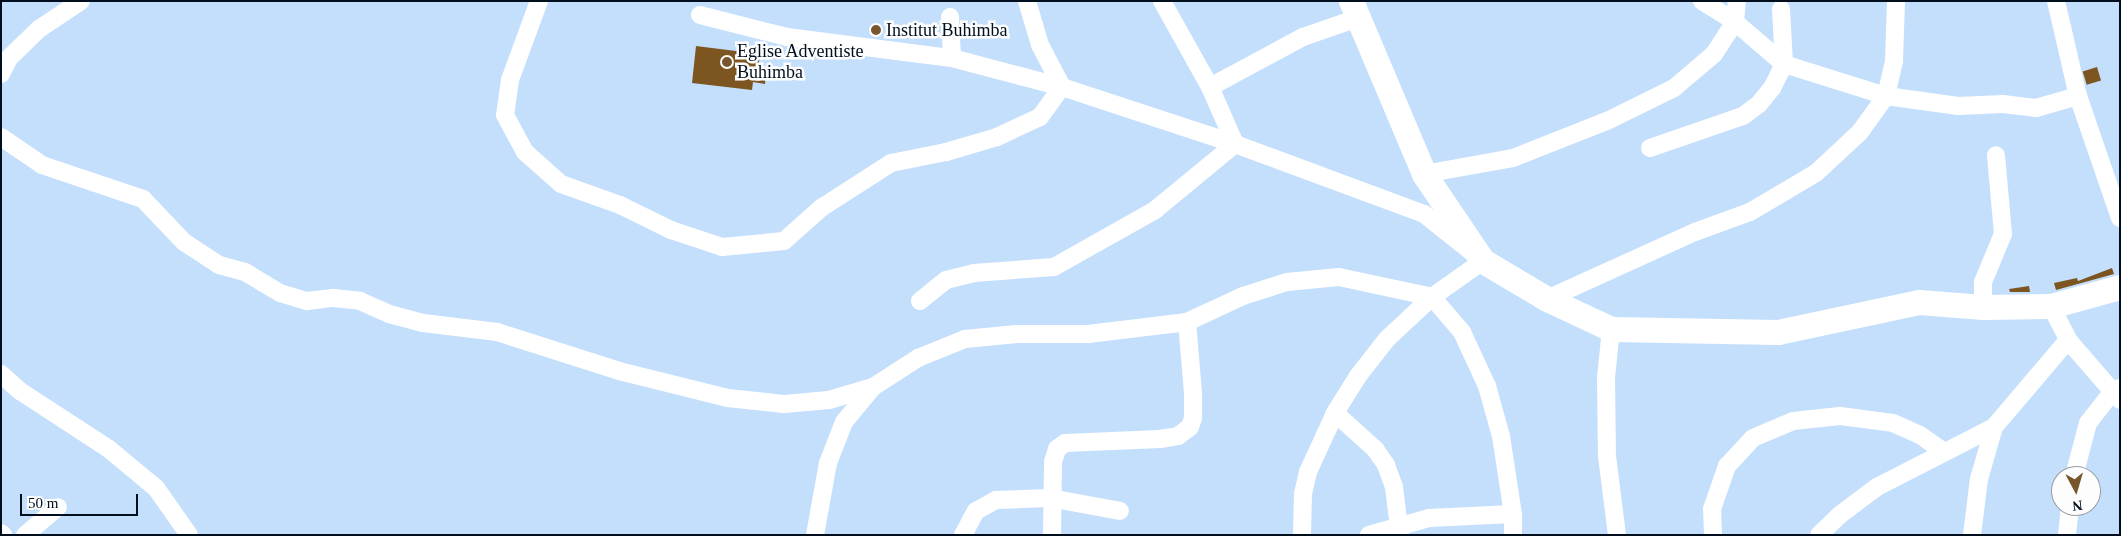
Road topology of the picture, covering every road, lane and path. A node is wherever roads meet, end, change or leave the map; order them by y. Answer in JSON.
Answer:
{"nodes":[{"id":1,"x":81,"y":1,"type":"edge"},
{"id":2,"x":538,"y":1,"type":"edge"},
{"id":3,"x":1027,"y":1,"type":"edge"},
{"id":4,"x":1162,"y":1,"type":"edge"},
{"id":5,"x":1702,"y":1,"type":"edge"},
{"id":6,"x":1737,"y":1,"type":"edge"},
{"id":7,"x":1896,"y":1,"type":"edge"},
{"id":8,"x":2056,"y":1,"type":"edge"},
{"id":9,"x":1355,"y":9,"type":"edge"},
{"id":10,"x":1781,"y":9,"type":"dead end"},
{"id":11,"x":700,"y":15,"type":"dead end"},
{"id":12,"x":950,"y":18,"type":"dead end"},
{"id":13,"x":1735,"y":22,"type":"junction"},
{"id":14,"x":952,"y":58,"type":"junction"},
{"id":15,"x":1784,"y":64,"type":"junction"},
{"id":16,"x":1,"y":74,"type":"edge"},
{"id":17,"x":1062,"y":87,"type":"junction"},
{"id":18,"x":1210,"y":87,"type":"junction"},
{"id":19,"x":1886,"y":96,"type":"junction"},
{"id":20,"x":2078,"y":96,"type":"junction"},
{"id":21,"x":1,"y":137,"type":"edge"},
{"id":22,"x":1235,"y":144,"type":"junction"},
{"id":23,"x":1650,"y":148,"type":"dead end"},
{"id":24,"x":1996,"y":155,"type":"dead end"},
{"id":25,"x":1424,"y":174,"type":"junction"},
{"id":26,"x":2120,"y":218,"type":"edge"},
{"id":27,"x":1483,"y":261,"type":"junction"},
{"id":28,"x":2120,"y":287,"type":"edge"},
{"id":29,"x":1432,"y":297,"type":"junction"},
{"id":30,"x":1547,"y":299,"type":"junction"},
{"id":31,"x":920,"y":301,"type":"dead end"},
{"id":32,"x":2050,"y":306,"type":"junction"},
{"id":33,"x":1983,"y":307,"type":"junction"},
{"id":34,"x":1187,"y":322,"type":"junction"},
{"id":35,"x":1611,"y":329,"type":"junction"},
{"id":36,"x":2068,"y":340,"type":"junction"},
{"id":37,"x":2,"y":375,"type":"edge"},
{"id":38,"x":873,"y":387,"type":"junction"},
{"id":39,"x":2117,"y":393,"type":"edge"},
{"id":40,"x":1336,"y":413,"type":"junction"},
{"id":41,"x":1994,"y":427,"type":"junction"},
{"id":42,"x":1944,"y":452,"type":"junction"},
{"id":43,"x":2077,"y":466,"type":"edge"},
{"id":44,"x":1050,"y":498,"type":"junction"},
{"id":45,"x":58,"y":507,"type":"dead end"},
{"id":46,"x":1120,"y":511,"type":"dead end"},
{"id":47,"x":1513,"y":514,"type":"junction"},
{"id":48,"x":2069,"y":516,"type":"edge"},
{"id":49,"x":1399,"y":531,"type":"edge"},
{"id":50,"x":25,"y":535,"type":"edge"},
{"id":51,"x":189,"y":535,"type":"edge"},
{"id":52,"x":815,"y":535,"type":"edge"},
{"id":53,"x":963,"y":535,"type":"edge"},
{"id":54,"x":1052,"y":535,"type":"edge"},
{"id":55,"x":1302,"y":535,"type":"edge"},
{"id":56,"x":1369,"y":535,"type":"edge"},
{"id":57,"x":1512,"y":535,"type":"edge"},
{"id":58,"x":1617,"y":535,"type":"edge"},
{"id":59,"x":1713,"y":535,"type":"edge"},
{"id":60,"x":1819,"y":535,"type":"edge"},
{"id":61,"x":1972,"y":535,"type":"edge"},
{"id":62,"x":2067,"y":535,"type":"edge"}],
"edges":[{"from":1,"to":16,"type":"street"},
{"from":2,"to":17,"type":"street"},
{"from":3,"to":17,"type":"street"},
{"from":4,"to":18,"type":"street"},
{"from":5,"to":13,"type":"street"},
{"from":6,"to":13,"type":"street"},
{"from":7,"to":19,"type":"street"},
{"from":8,"to":20,"type":"street"},
{"from":9,"to":18,"type":"street"},
{"from":9,"to":25,"type":"street"},
{"from":10,"to":15,"type":"street"},
{"from":11,"to":14,"type":"street"},
{"from":12,"to":14,"type":"street"},
{"from":13,"to":15,"type":"street"},
{"from":13,"to":25,"type":"street"},
{"from":14,"to":17,"type":"street"},
{"from":15,"to":19,"type":"street"},
{"from":15,"to":23,"type":"street"},
{"from":17,"to":22,"type":"street"},
{"from":18,"to":22,"type":"street"},
{"from":19,"to":20,"type":"street"},
{"from":19,"to":30,"type":"street"},
{"from":20,"to":26,"type":"street"},
{"from":21,"to":38,"type":"street"},
{"from":22,"to":27,"type":"street"},
{"from":22,"to":31,"type":"street"},
{"from":24,"to":33,"type":"street"},
{"from":25,"to":27,"type":"street"},
{"from":27,"to":29,"type":"street"},
{"from":27,"to":30,"type":"street"},
{"from":28,"to":32,"type":"street"},
{"from":29,"to":34,"type":"street"},
{"from":29,"to":40,"type":"street"},
{"from":29,"to":47,"type":"street"},
{"from":30,"to":35,"type":"street"},
{"from":32,"to":33,"type":"street"},
{"from":32,"to":36,"type":"street"},
{"from":33,"to":35,"type":"street"},
{"from":34,"to":38,"type":"street"},
{"from":34,"to":44,"type":"street"},
{"from":35,"to":58,"type":"street"},
{"from":36,"to":39,"type":"street"},
{"from":36,"to":41,"type":"street"},
{"from":37,"to":51,"type":"street"},
{"from":38,"to":52,"type":"street"},
{"from":39,"to":43,"type":"street"},
{"from":40,"to":49,"type":"street"},
{"from":40,"to":55,"type":"street"},
{"from":41,"to":42,"type":"street"},
{"from":41,"to":61,"type":"street"},
{"from":42,"to":59,"type":"street"},
{"from":42,"to":60,"type":"street"},
{"from":44,"to":46,"type":"street"},
{"from":44,"to":53,"type":"street"},
{"from":44,"to":54,"type":"street"},
{"from":45,"to":50,"type":"street"},
{"from":47,"to":49,"type":"street"},
{"from":47,"to":57,"type":"street"},
{"from":48,"to":62,"type":"street"},
{"from":49,"to":56,"type":"street"}]}
